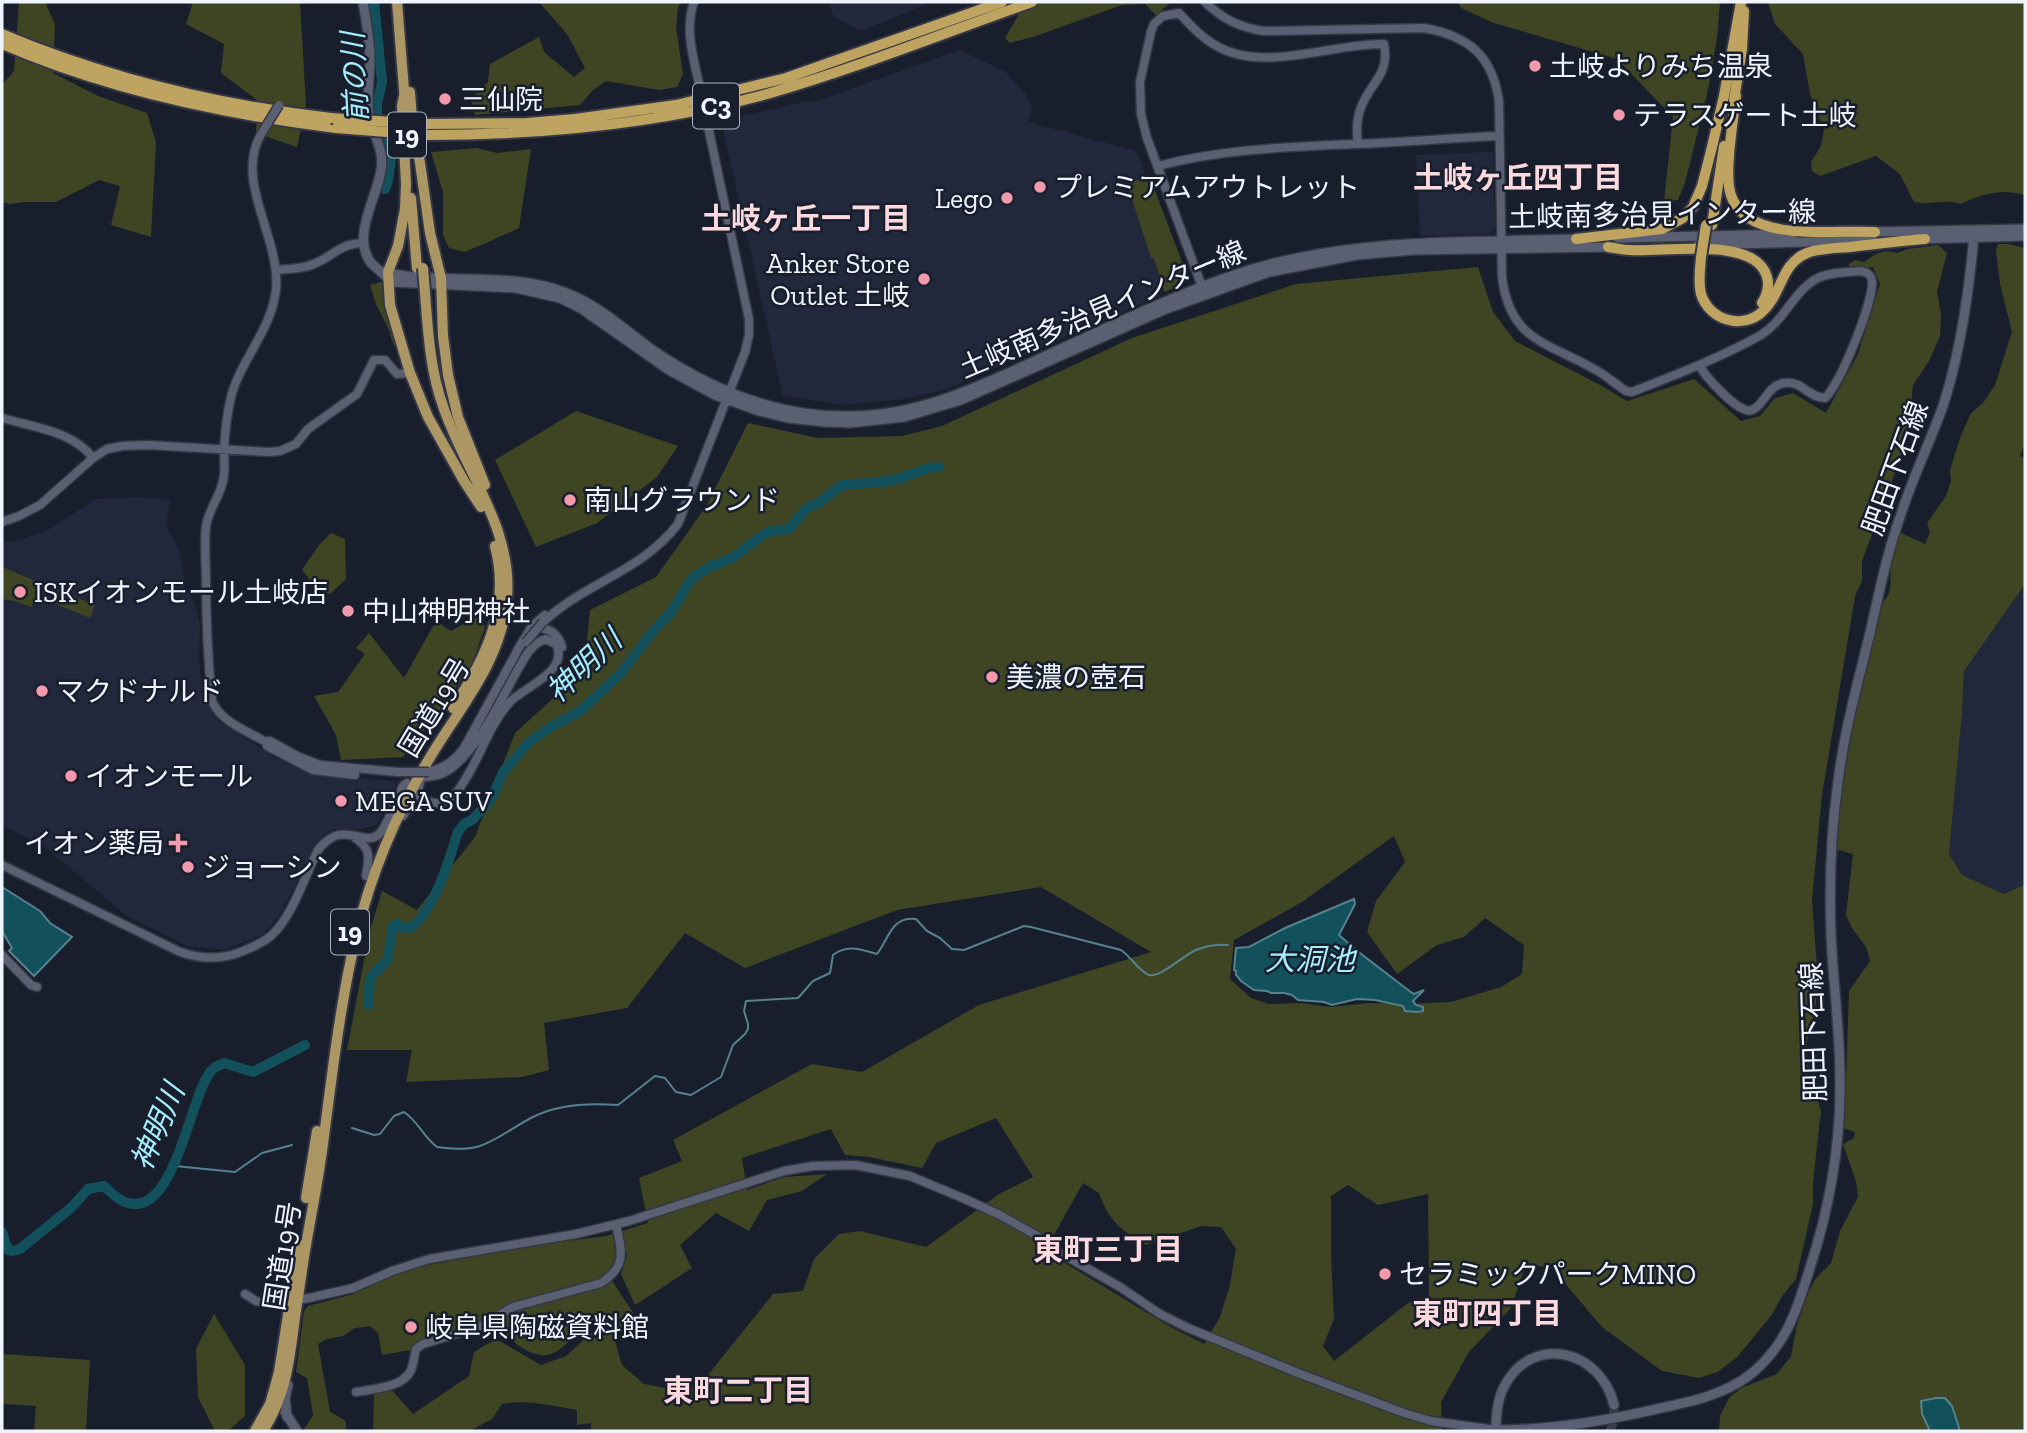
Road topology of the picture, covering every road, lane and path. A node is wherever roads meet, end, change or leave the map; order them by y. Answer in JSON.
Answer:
{"nodes":[{"id":1,"x":363,"y":2,"type":"edge"},
{"id":2,"x":397,"y":2,"type":"edge"},
{"id":3,"x":404,"y":2,"type":"edge"},
{"id":4,"x":694,"y":2,"type":"edge"},
{"id":5,"x":1032,"y":2,"type":"edge"},
{"id":6,"x":1205,"y":2,"type":"edge"},
{"id":7,"x":1743,"y":2,"type":"edge"},
{"id":8,"x":997,"y":7,"type":"edge"},
{"id":9,"x":2,"y":34,"type":"edge"},
{"id":10,"x":2,"y":44,"type":"edge"},
{"id":11,"x":84,"y":70,"type":"junction"},
{"id":12,"x":404,"y":96,"type":"junction"},
{"id":13,"x":1730,"y":96,"type":"junction"},
{"id":14,"x":279,"y":105,"type":"dead end"},
{"id":15,"x":420,"y":129,"type":"junction"},
{"id":16,"x":1500,"y":136,"type":"junction"},
{"id":17,"x":1358,"y":144,"type":"junction"},
{"id":18,"x":1158,"y":166,"type":"junction"},
{"id":19,"x":2025,"y":229,"type":"edge"},
{"id":20,"x":1875,"y":232,"type":"junction"},
{"id":21,"x":1974,"y":234,"type":"junction"},
{"id":22,"x":2025,"y":236,"type":"edge"},
{"id":23,"x":1576,"y":239,"type":"junction"},
{"id":24,"x":1925,"y":239,"type":"junction"},
{"id":25,"x":363,"y":243,"type":"junction"},
{"id":26,"x":1502,"y":244,"type":"junction"},
{"id":27,"x":1608,"y":247,"type":"junction"},
{"id":28,"x":1705,"y":257,"type":"junction"},
{"id":29,"x":420,"y":268,"type":"junction"},
{"id":30,"x":276,"y":270,"type":"junction"},
{"id":31,"x":385,"y":274,"type":"junction"},
{"id":32,"x":441,"y":282,"type":"junction"},
{"id":33,"x":1203,"y":290,"type":"junction"},
{"id":34,"x":422,"y":293,"type":"junction"},
{"id":35,"x":1699,"y":365,"type":"junction"},
{"id":36,"x":410,"y":373,"type":"junction"},
{"id":37,"x":727,"y":396,"type":"junction"},
{"id":38,"x":2,"y":418,"type":"edge"},
{"id":39,"x":224,"y":449,"type":"junction"},
{"id":40,"x":93,"y":458,"type":"junction"},
{"id":41,"x":481,"y":507,"type":"junction"},
{"id":42,"x":682,"y":510,"type":"junction"},
{"id":43,"x":2,"y":522,"type":"edge"},
{"id":44,"x":506,"y":562,"type":"junction"},
{"id":45,"x":542,"y":625,"type":"junction"},
{"id":46,"x":465,"y":703,"type":"junction"},
{"id":47,"x":461,"y":760,"type":"junction"},
{"id":48,"x":427,"y":774,"type":"junction"},
{"id":49,"x":401,"y":777,"type":"junction"},
{"id":50,"x":353,"y":836,"type":"junction"},
{"id":51,"x":2,"y":866,"type":"edge"},
{"id":52,"x":371,"y":873,"type":"junction"},
{"id":53,"x":2,"y":955,"type":"edge"},
{"id":54,"x":37,"y":986,"type":"dead end"},
{"id":55,"x":616,"y":1225,"type":"junction"},
{"id":56,"x":245,"y":1294,"type":"dead end"},
{"id":57,"x":294,"y":1300,"type":"junction"},
{"id":58,"x":291,"y":1360,"type":"junction"},
{"id":59,"x":356,"y":1392,"type":"dead end"},
{"id":60,"x":277,"y":1394,"type":"junction"},
{"id":61,"x":1614,"y":1405,"type":"tunnel mouth"},
{"id":62,"x":287,"y":1416,"type":"junction"},
{"id":63,"x":272,"y":1417,"type":"junction"},
{"id":64,"x":1496,"y":1430,"type":"edge"},
{"id":65,"x":255,"y":1431,"type":"edge"},
{"id":66,"x":263,"y":1431,"type":"edge"},
{"id":67,"x":297,"y":1431,"type":"edge"}],
"edges":[{"from":1,"to":25,"type":"main road"},
{"from":2,"to":12,"type":"highway","name":"国道19号","number":"19"},
{"from":3,"to":15,"type":"highway","name":"国道19号","number":"19"},
{"from":4,"to":37,"type":"street","bridge":true},
{"from":5,"to":8,"type":"highway","number":"C3"},
{"from":6,"to":16,"type":"street"},
{"from":7,"to":13,"type":"highway"},
{"from":8,"to":15,"type":"highway","number":"C3"},
{"from":9,"to":11,"type":"highway","number":"C3"},
{"from":10,"to":11,"type":"highway","number":"C3"},
{"from":11,"to":15,"type":"highway","number":"C3","bridge":true},
{"from":12,"to":29,"type":"highway","name":"国道19号","number":"19"},
{"from":12,"to":31,"type":"highway","number":"19"},
{"from":13,"to":20,"type":"highway"},
{"from":13,"to":23,"type":"highway"},
{"from":13,"to":28,"type":"highway"},
{"from":14,"to":30,"type":"street","bridge":true},
{"from":15,"to":29,"type":"highway","name":"国道19号","number":"19"},
{"from":15,"to":32,"type":"highway","number":"19"},
{"from":16,"to":17,"type":"street"},
{"from":16,"to":26,"type":"street"},
{"from":17,"to":18,"type":"street"},
{"from":17,"to":18,"type":"street"},
{"from":18,"to":33,"type":"street"},
{"from":19,"to":21,"type":"main road","name":"土岐南多治見インター線"},
{"from":20,"to":21,"type":"main road","name":"土岐南多治見インター線"},
{"from":20,"to":23,"type":"main road","name":"土岐南多治見インター線"},
{"from":21,"to":22,"type":"main road","name":"土岐南多治見インター線"},
{"from":21,"to":24,"type":"main road","name":"土岐南多治見インター線"},
{"from":21,"to":64,"type":"main road","name":"肥田下石線"},
{"from":23,"to":26,"type":"main road","name":"土岐南多治見インター線"},
{"from":24,"to":27,"type":"main road","name":"土岐南多治見インター線"},
{"from":24,"to":28,"type":"highway"},
{"from":25,"to":30,"type":"street"},
{"from":25,"to":31,"type":"main road"},
{"from":26,"to":27,"type":"main road","name":"土岐南多治見インター線"},
{"from":26,"to":33,"type":"main road","name":"土岐南多治見インター線"},
{"from":26,"to":35,"type":"street"},
{"from":27,"to":28,"type":"highway"},
{"from":29,"to":34,"type":"highway","name":"国道19号","number":"19"},
{"from":30,"to":39,"type":"street"},
{"from":31,"to":32,"type":"main road","name":"土岐南多治見インター線"},
{"from":31,"to":36,"type":"highway","number":"19"},
{"from":32,"to":37,"type":"main road","name":"土岐南多治見インター線"},
{"from":32,"to":44,"type":"highway","number":"19"},
{"from":33,"to":37,"type":"main road","name":"土岐南多治見インター線"},
{"from":34,"to":41,"type":"highway","name":"国道19号","number":"19"},
{"from":34,"to":44,"type":"highway","name":"国道19号","number":"19"},
{"from":35,"to":35,"type":"street"},
{"from":36,"to":39,"type":"street"},
{"from":36,"to":41,"type":"highway","number":"19"},
{"from":37,"to":42,"type":"street"},
{"from":38,"to":40,"type":"street"},
{"from":39,"to":40,"type":"street"},
{"from":39,"to":49,"type":"street"},
{"from":40,"to":43,"type":"street"},
{"from":41,"to":49,"type":"highway","name":"国道19号","number":"19"},
{"from":42,"to":45,"type":"street"},
{"from":42,"to":48,"type":"street"},
{"from":44,"to":46,"type":"highway","name":"国道19号","number":"19"},
{"from":45,"to":47,"type":"street","bridge":true},
{"from":45,"to":52,"type":"street"},
{"from":46,"to":47,"type":"street"},
{"from":46,"to":52,"type":"highway","name":"国道19号","number":"19"},
{"from":47,"to":48,"type":"street"},
{"from":48,"to":49,"type":"street","bridge":true},
{"from":49,"to":50,"type":"street"},
{"from":49,"to":52,"type":"highway","name":"国道19号","number":"19"},
{"from":50,"to":51,"type":"street"},
{"from":50,"to":52,"type":"street"},
{"from":52,"to":57,"type":"highway","name":"国道19号","number":"19"},
{"from":53,"to":54,"type":"street"},
{"from":55,"to":57,"type":"street"},
{"from":55,"to":59,"type":"street"},
{"from":55,"to":64,"type":"street"},
{"from":56,"to":57,"type":"street"},
{"from":57,"to":58,"type":"highway","name":"国道19号","number":"19"},
{"from":57,"to":60,"type":"highway","name":"国道19号","number":"19"},
{"from":58,"to":60,"type":"highway","name":"国道19号","number":"19"},
{"from":58,"to":62,"type":"main road"},
{"from":60,"to":62,"type":"main road"},
{"from":60,"to":63,"type":"highway","name":"国道19号","number":"19"},
{"from":60,"to":65,"type":"highway","name":"国道19号","number":"19"},
{"from":61,"to":64,"type":"main road"},
{"from":62,"to":63,"type":"main road"},
{"from":62,"to":67,"type":"main road"},
{"from":63,"to":66,"type":"highway","name":"国道19号","number":"19"}]}
